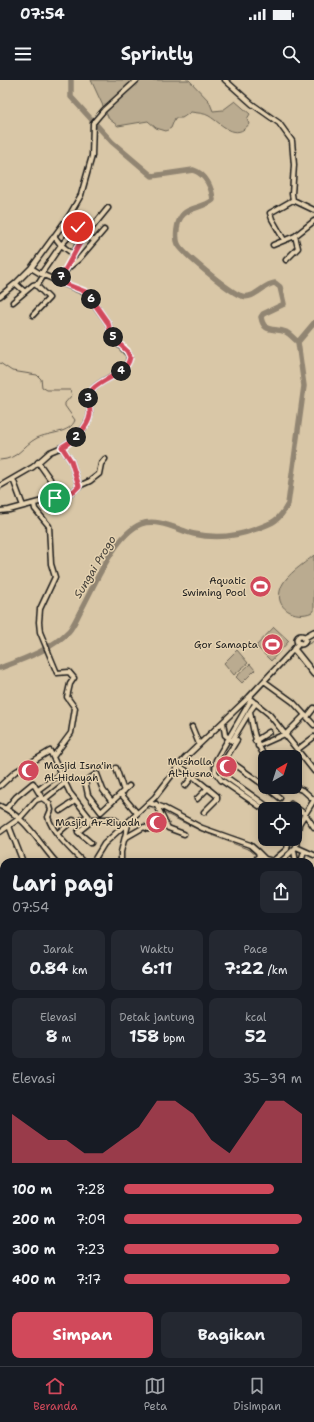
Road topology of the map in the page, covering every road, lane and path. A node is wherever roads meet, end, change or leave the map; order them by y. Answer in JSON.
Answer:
{"nodes":[{"id":1,"x":137,"y":80,"type":"edge"},
{"id":2,"x":225,"y":80,"type":"edge"},
{"id":3,"x":293,"y":200,"type":"junction"},
{"id":4,"x":108,"y":208,"type":"dead end"},
{"id":5,"x":314,"y":210,"type":"edge"},
{"id":6,"x":69,"y":216,"type":"junction"},
{"id":7,"x":314,"y":221,"type":"edge"},
{"id":8,"x":78,"y":227,"type":"junction"},
{"id":9,"x":104,"y":230,"type":"dead end"},
{"id":10,"x":86,"y":234,"type":"junction"},
{"id":11,"x":54,"y":236,"type":"junction"},
{"id":12,"x":295,"y":236,"type":"junction"},
{"id":13,"x":284,"y":240,"type":"junction"},
{"id":14,"x":94,"y":241,"type":"junction"},
{"id":15,"x":61,"y":245,"type":"junction"},
{"id":16,"x":273,"y":245,"type":"dead end"},
{"id":17,"x":73,"y":254,"type":"junction"},
{"id":18,"x":286,"y":260,"type":"dead end"},
{"id":19,"x":31,"y":268,"type":"junction"},
{"id":20,"x":68,"y":268,"type":"junction"},
{"id":21,"x":42,"y":274,"type":"junction"},
{"id":22,"x":58,"y":281,"type":"junction"},
{"id":23,"x":16,"y":284,"type":"junction"},
{"id":24,"x":37,"y":284,"type":"junction"},
{"id":25,"x":25,"y":292,"type":"junction"},
{"id":26,"x":0,"y":296,"type":"edge"},
{"id":27,"x":13,"y":302,"type":"dead end"},
{"id":28,"x":33,"y":315,"type":"dead end"},
{"id":29,"x":62,"y":447,"type":"junction"},
{"id":30,"x":105,"y":459,"type":"dead end"},
{"id":31,"x":38,"y":462,"type":"junction"},
{"id":32,"x":13,"y":479,"type":"junction"},
{"id":33,"x":0,"y":486,"type":"edge"},
{"id":34,"x":79,"y":486,"type":"junction"},
{"id":35,"x":55,"y":498,"type":"junction"},
{"id":36,"x":34,"y":504,"type":"junction"},
{"id":37,"x":23,"y":506,"type":"junction"},
{"id":38,"x":0,"y":511,"type":"edge"},
{"id":39,"x":314,"y":632,"type":"edge"},
{"id":40,"x":314,"y":636,"type":"edge"},
{"id":41,"x":305,"y":639,"type":"junction"},
{"id":42,"x":297,"y":652,"type":"junction"},
{"id":43,"x":313,"y":671,"type":"edge"},
{"id":44,"x":265,"y":682,"type":"junction"},
{"id":45,"x":253,"y":701,"type":"junction"},
{"id":46,"x":314,"y":708,"type":"edge"},
{"id":47,"x":250,"y":711,"type":"junction"},
{"id":48,"x":306,"y":716,"type":"junction"},
{"id":49,"x":223,"y":722,"type":"junction"},
{"id":50,"x":314,"y":725,"type":"edge"},
{"id":51,"x":192,"y":727,"type":"dead end"},
{"id":52,"x":269,"y":732,"type":"dead end"},
{"id":53,"x":285,"y":734,"type":"junction"},
{"id":54,"x":314,"y":737,"type":"edge"},
{"id":55,"x":232,"y":740,"type":"junction"},
{"id":56,"x":255,"y":741,"type":"junction"},
{"id":57,"x":199,"y":744,"type":"junction"},
{"id":58,"x":258,"y":746,"type":"junction"},
{"id":59,"x":261,"y":750,"type":"edge"},
{"id":60,"x":297,"y":750,"type":"joint"},
{"id":61,"x":302,"y":756,"type":"edge"},
{"id":62,"x":53,"y":757,"type":"junction"},
{"id":63,"x":179,"y":765,"type":"junction"},
{"id":64,"x":116,"y":768,"type":"dead end"},
{"id":65,"x":314,"y":770,"type":"edge"},
{"id":66,"x":61,"y":773,"type":"junction"},
{"id":67,"x":222,"y":774,"type":"dead end"},
{"id":68,"x":194,"y":776,"type":"junction"},
{"id":69,"x":258,"y":780,"type":"edge"},
{"id":70,"x":65,"y":783,"type":"junction"},
{"id":71,"x":0,"y":786,"type":"edge"},
{"id":72,"x":129,"y":786,"type":"dead end"},
{"id":73,"x":185,"y":786,"type":"dead end"},
{"id":74,"x":208,"y":788,"type":"junction"},
{"id":75,"x":302,"y":789,"type":"edge"},
{"id":76,"x":38,"y":790,"type":"junction"},
{"id":77,"x":123,"y":792,"type":"junction"},
{"id":78,"x":275,"y":794,"type":"edge"},
{"id":79,"x":280,"y":798,"type":"dead end"},
{"id":80,"x":43,"y":799,"type":"junction"},
{"id":81,"x":197,"y":799,"type":"dead end"},
{"id":82,"x":75,"y":800,"type":"junction"},
{"id":83,"x":314,"y":800,"type":"edge"},
{"id":84,"x":112,"y":802,"type":"junction"},
{"id":85,"x":261,"y":802,"type":"edge"},
{"id":86,"x":149,"y":803,"type":"junction"},
{"id":87,"x":258,"y":805,"type":"edge"},
{"id":88,"x":0,"y":806,"type":"edge"},
{"id":89,"x":157,"y":808,"type":"junction"},
{"id":90,"x":6,"y":809,"type":"junction"},
{"id":91,"x":60,"y":810,"type":"dead end"},
{"id":92,"x":204,"y":812,"type":"dead end"},
{"id":93,"x":302,"y":812,"type":"edge"},
{"id":94,"x":137,"y":813,"type":"junction"},
{"id":95,"x":305,"y":814,"type":"junction"},
{"id":96,"x":20,"y":818,"type":"junction"},
{"id":97,"x":88,"y":818,"type":"junction"},
{"id":98,"x":302,"y":820,"type":"edge"},
{"id":99,"x":9,"y":826,"type":"junction"},
{"id":100,"x":126,"y":827,"type":"junction"},
{"id":101,"x":314,"y":827,"type":"edge"},
{"id":102,"x":148,"y":829,"type":"dead end"},
{"id":103,"x":0,"y":832,"type":"edge"},
{"id":104,"x":58,"y":833,"type":"junction"},
{"id":105,"x":184,"y":834,"type":"dead end"},
{"id":106,"x":125,"y":838,"type":"junction"},
{"id":107,"x":91,"y":844,"type":"dead end"},
{"id":108,"x":289,"y":846,"type":"edge"},
{"id":109,"x":295,"y":846,"type":"edge"},
{"id":110,"x":295,"y":849,"type":"junction"},
{"id":111,"x":304,"y":852,"type":"junction"},
{"id":112,"x":258,"y":855,"type":"junction"},
{"id":113,"x":314,"y":855,"type":"edge"},
{"id":114,"x":21,"y":858,"type":"edge"},
{"id":115,"x":51,"y":858,"type":"edge"},
{"id":116,"x":80,"y":858,"type":"edge"},
{"id":117,"x":95,"y":858,"type":"edge"},
{"id":118,"x":121,"y":858,"type":"edge"},
{"id":119,"x":260,"y":858,"type":"edge"},
{"id":120,"x":263,"y":858,"type":"edge"},
{"id":121,"x":276,"y":858,"type":"edge"},
{"id":122,"x":285,"y":858,"type":"edge"},
{"id":123,"x":296,"y":858,"type":"edge"},
{"id":124,"x":302,"y":858,"type":"edge"}],
"edges":[{"from":1,"to":6,"type":"street"},
{"from":2,"to":3,"type":"street"},
{"from":3,"to":5,"type":"street"},
{"from":3,"to":13,"type":"street"},
{"from":4,"to":10,"type":"street"},
{"from":6,"to":8,"type":"street"},
{"from":6,"to":11,"type":"street"},
{"from":7,"to":12,"type":"street"},
{"from":8,"to":10,"type":"street"},
{"from":8,"to":15,"type":"street"},
{"from":9,"to":14,"type":"street"},
{"from":10,"to":14,"type":"street"},
{"from":10,"to":17,"type":"street"},
{"from":11,"to":15,"type":"street"},
{"from":11,"to":19,"type":"street"},
{"from":12,"to":13,"type":"street"},
{"from":12,"to":18,"type":"street"},
{"from":13,"to":16,"type":"street"},
{"from":14,"to":20,"type":"street"},
{"from":15,"to":17,"type":"street"},
{"from":15,"to":21,"type":"street"},
{"from":17,"to":20,"type":"street"},
{"from":19,"to":21,"type":"street"},
{"from":19,"to":23,"type":"street"},
{"from":20,"to":22,"type":"street"},
{"from":21,"to":22,"type":"street"},
{"from":21,"to":24,"type":"street"},
{"from":22,"to":29,"type":"street"},
{"from":23,"to":25,"type":"street"},
{"from":23,"to":26,"type":"street"},
{"from":24,"to":25,"type":"street"},
{"from":24,"to":28,"type":"street"},
{"from":25,"to":27,"type":"street"},
{"from":29,"to":31,"type":"street"},
{"from":29,"to":34,"type":"street"},
{"from":30,"to":34,"type":"street"},
{"from":31,"to":32,"type":"street"},
{"from":31,"to":35,"type":"street"},
{"from":32,"to":33,"type":"street"},
{"from":32,"to":37,"type":"street"},
{"from":34,"to":35,"type":"street"},
{"from":35,"to":36,"type":"street"},
{"from":36,"to":37,"type":"street"},
{"from":36,"to":62,"type":"street"},
{"from":37,"to":38,"type":"street"},
{"from":39,"to":41,"type":"main road"},
{"from":40,"to":41,"type":"main road"},
{"from":41,"to":42,"type":"main road"},
{"from":42,"to":43,"type":"main road"},
{"from":42,"to":44,"type":"street"},
{"from":44,"to":45,"type":"street"},
{"from":44,"to":48,"type":"street"},
{"from":45,"to":47,"type":"street"},
{"from":45,"to":49,"type":"street"},
{"from":45,"to":53,"type":"street"},
{"from":45,"to":55,"type":"street"},
{"from":46,"to":48,"type":"street"},
{"from":47,"to":55,"type":"street"},
{"from":47,"to":56,"type":"street"},
{"from":48,"to":50,"type":"street"},
{"from":48,"to":53,"type":"street"},
{"from":49,"to":55,"type":"street"},
{"from":49,"to":57,"type":"street"},
{"from":51,"to":57,"type":"street"},
{"from":52,"to":56,"type":"street"},
{"from":53,"to":58,"type":"street"},
{"from":53,"to":60,"type":"street"},
{"from":54,"to":60,"type":"street"},
{"from":55,"to":69,"type":"street"},
{"from":55,"to":87,"type":"street"},
{"from":56,"to":58,"type":"street"},
{"from":57,"to":63,"type":"street"},
{"from":58,"to":59,"type":"street"},
{"from":61,"to":65,"type":"street"},
{"from":62,"to":66,"type":"street"},
{"from":62,"to":71,"type":"street"},
{"from":63,"to":68,"type":"street"},
{"from":63,"to":86,"type":"street"},
{"from":64,"to":77,"type":"street"},
{"from":66,"to":70,"type":"street"},
{"from":66,"to":76,"type":"street"},
{"from":67,"to":85,"type":"street"},
{"from":68,"to":73,"type":"street"},
{"from":68,"to":74,"type":"street"},
{"from":70,"to":80,"type":"street"},
{"from":70,"to":82,"type":"street"},
{"from":72,"to":77,"type":"street"},
{"from":74,"to":81,"type":"street"},
{"from":74,"to":92,"type":"street"},
{"from":75,"to":83,"type":"street"},
{"from":76,"to":80,"type":"street"},
{"from":76,"to":90,"type":"street"},
{"from":77,"to":84,"type":"street"},
{"from":77,"to":94,"type":"street"},
{"from":78,"to":79,"type":"street"},
{"from":80,"to":96,"type":"street"},
{"from":80,"to":104,"type":"street"},
{"from":82,"to":91,"type":"street"},
{"from":82,"to":97,"type":"street"},
{"from":83,"to":95,"type":"street"},
{"from":84,"to":84,"type":"street"},
{"from":86,"to":89,"type":"street"},
{"from":86,"to":94,"type":"street"},
{"from":88,"to":90,"type":"street"},
{"from":89,"to":105,"type":"street"},
{"from":89,"to":112,"type":"street"},
{"from":90,"to":96,"type":"street"},
{"from":93,"to":95,"type":"street"},
{"from":94,"to":100,"type":"street"},
{"from":95,"to":98,"type":"street"},
{"from":95,"to":101,"type":"street"},
{"from":96,"to":99,"type":"street"},
{"from":96,"to":115,"type":"street"},
{"from":97,"to":100,"type":"street"},
{"from":97,"to":104,"type":"street"},
{"from":97,"to":107,"type":"street"},
{"from":99,"to":103,"type":"street"},
{"from":99,"to":114,"type":"street"},
{"from":100,"to":106,"type":"street"},
{"from":100,"to":117,"type":"street"},
{"from":102,"to":106,"type":"street"},
{"from":104,"to":116,"type":"street"},
{"from":106,"to":118,"type":"street"},
{"from":108,"to":121,"type":"street"},
{"from":109,"to":110,"type":"street"},
{"from":110,"to":111,"type":"street"},
{"from":110,"to":122,"type":"street"},
{"from":110,"to":123,"type":"street"},
{"from":111,"to":113,"type":"street"},
{"from":111,"to":124,"type":"street"},
{"from":112,"to":119,"type":"street"},
{"from":112,"to":120,"type":"street"}]}
